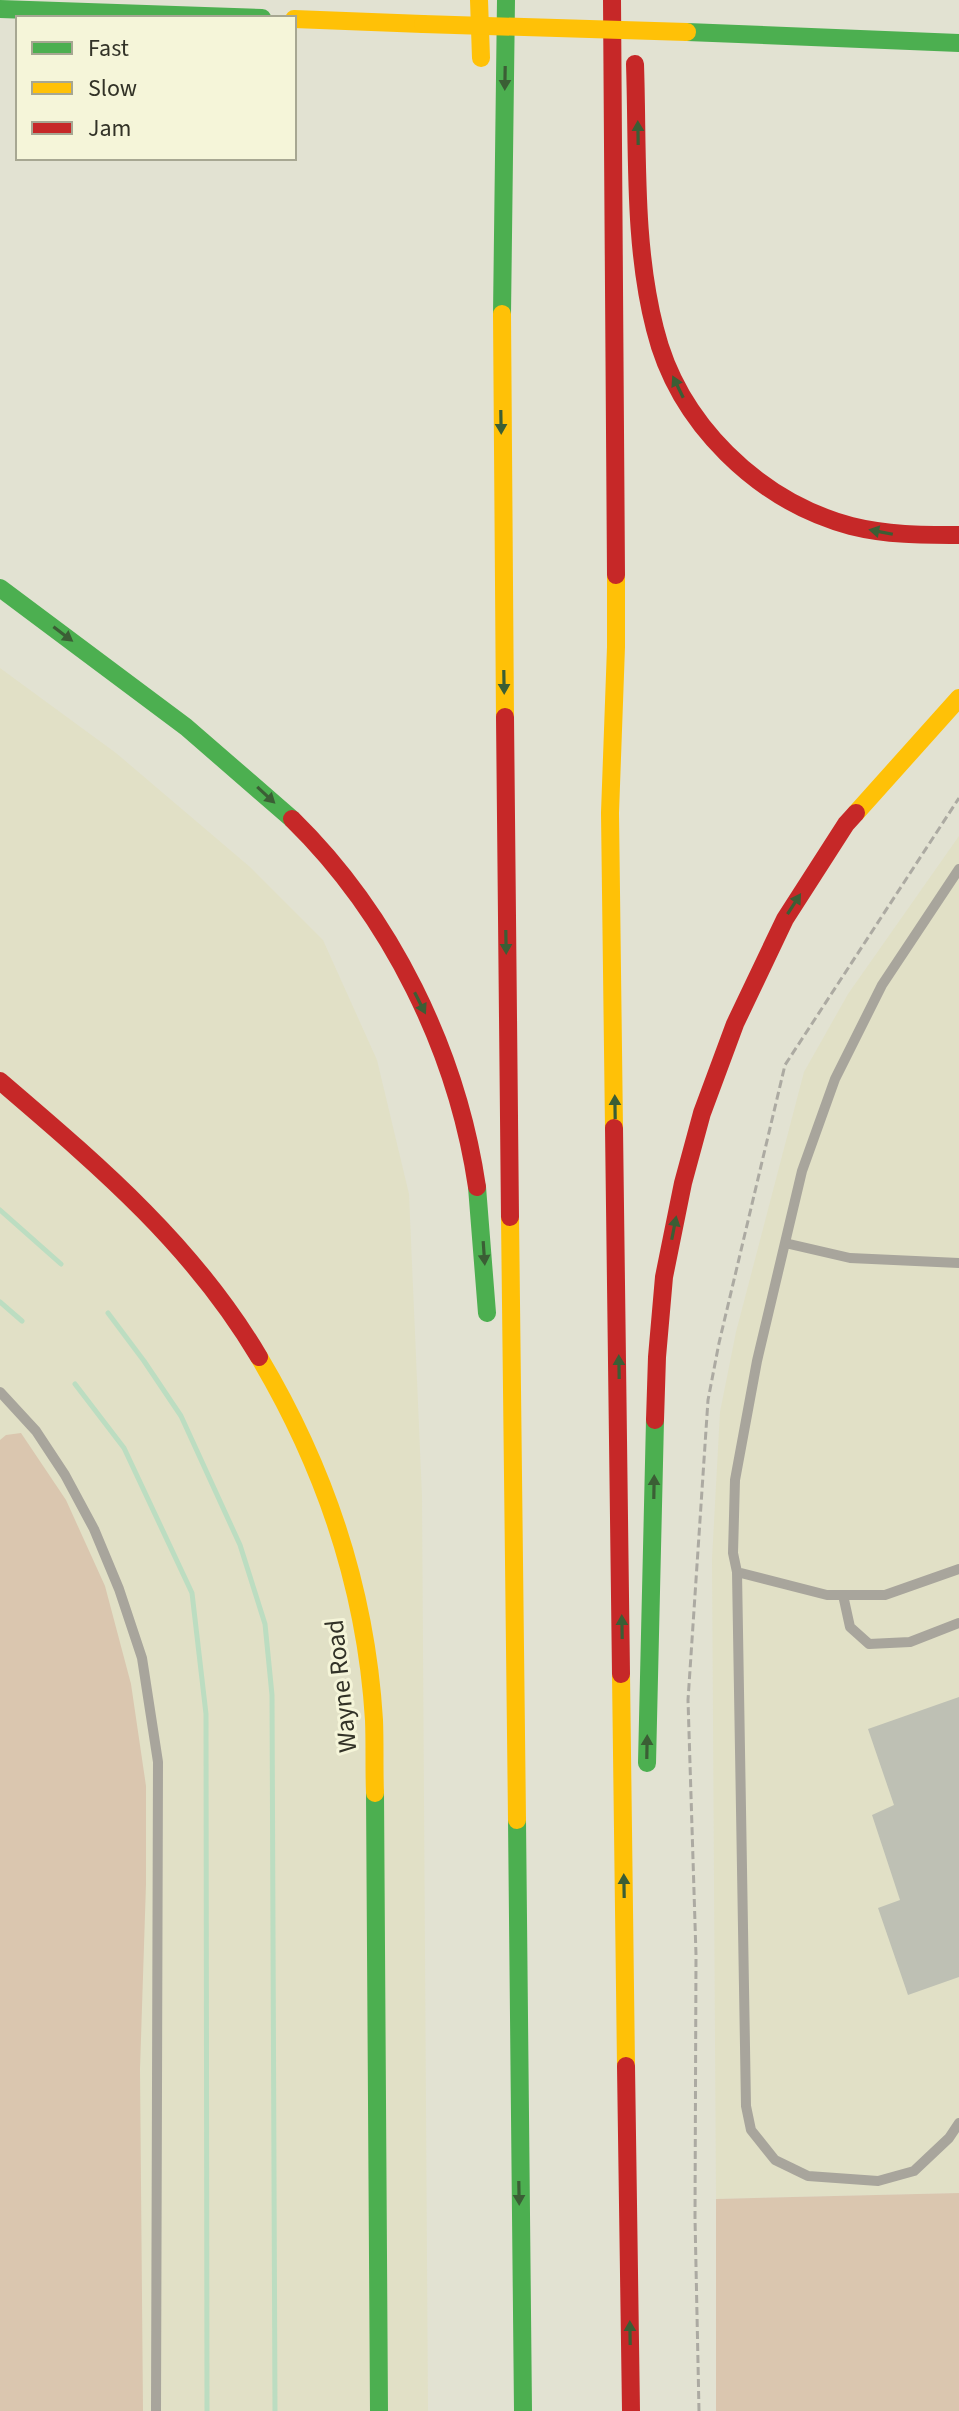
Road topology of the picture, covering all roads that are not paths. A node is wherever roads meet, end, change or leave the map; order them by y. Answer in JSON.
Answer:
{"nodes":[{"id":1,"x":479,"y":0,"type":"edge"},
{"id":2,"x":506,"y":0,"type":"edge"},
{"id":3,"x":612,"y":0,"type":"edge"},
{"id":4,"x":0,"y":9,"type":"edge"},
{"id":5,"x":633,"y":15,"type":"dead end"},
{"id":6,"x":204,"y":16,"type":"edge"},
{"id":7,"x":296,"y":19,"type":"edge"},
{"id":8,"x":959,"y":43,"type":"edge"},
{"id":9,"x":481,"y":76,"type":"dead end"},
{"id":10,"x":485,"y":212,"type":"dead end"},
{"id":11,"x":501,"y":387,"type":"junction"},
{"id":12,"x":959,"y":535,"type":"edge"},
{"id":13,"x":0,"y":588,"type":"edge"},
{"id":14,"x":959,"y":698,"type":"edge"},
{"id":15,"x":958,"y":871,"type":"edge"},
{"id":16,"x":0,"y":1081,"type":"edge"},
{"id":17,"x":785,"y":1243,"type":"junction"},
{"id":18,"x":959,"y":1263,"type":"edge"},
{"id":19,"x":488,"y":1335,"type":"dead end"},
{"id":20,"x":0,"y":1392,"type":"edge"},
{"id":21,"x":959,"y":1569,"type":"edge"},
{"id":22,"x":737,"y":1572,"type":"junction"},
{"id":23,"x":843,"y":1595,"type":"junction"},
{"id":24,"x":959,"y":1623,"type":"edge"},
{"id":25,"x":646,"y":1788,"type":"dead end"},
{"id":26,"x":642,"y":1883,"type":"dead end"},
{"id":27,"x":499,"y":1894,"type":"dead end"},
{"id":28,"x":627,"y":2104,"type":"junction"},
{"id":29,"x":518,"y":2116,"type":"junction"},
{"id":30,"x":959,"y":2123,"type":"edge"},
{"id":31,"x":156,"y":2411,"type":"edge"},
{"id":32,"x":379,"y":2411,"type":"edge"},
{"id":33,"x":523,"y":2411,"type":"edge"},
{"id":34,"x":631,"y":2411,"type":"edge"}],
"edges":[{"from":1,"to":9,"type":"main road"},
{"from":2,"to":11,"type":"main road","one_way":true},
{"from":28,"to":3,"type":"main road","one_way":true},
{"from":4,"to":6,"type":"main road"},
{"from":12,"to":5,"type":"main road","one_way":true},
{"from":7,"to":8,"type":"main road","bridge":true},
{"from":10,"to":11,"type":"main road"},
{"from":11,"to":29,"type":"main road","one_way":true},
{"from":13,"to":19,"type":"main road","one_way":true},
{"from":25,"to":14,"type":"main road","one_way":true},
{"from":15,"to":17,"type":"lane"},
{"from":16,"to":32,"type":"main road","name":"Wayne Road"},
{"from":17,"to":18,"type":"lane"},
{"from":17,"to":22,"type":"lane"},
{"from":20,"to":31,"type":"lane"},
{"from":21,"to":23,"type":"lane"},
{"from":22,"to":23,"type":"lane"},
{"from":22,"to":30,"type":"lane"},
{"from":23,"to":24,"type":"lane"},
{"from":26,"to":28,"type":"main road"},
{"from":27,"to":29,"type":"main road"},
{"from":34,"to":28,"type":"main road","one_way":true},
{"from":29,"to":33,"type":"main road","one_way":true}]}
